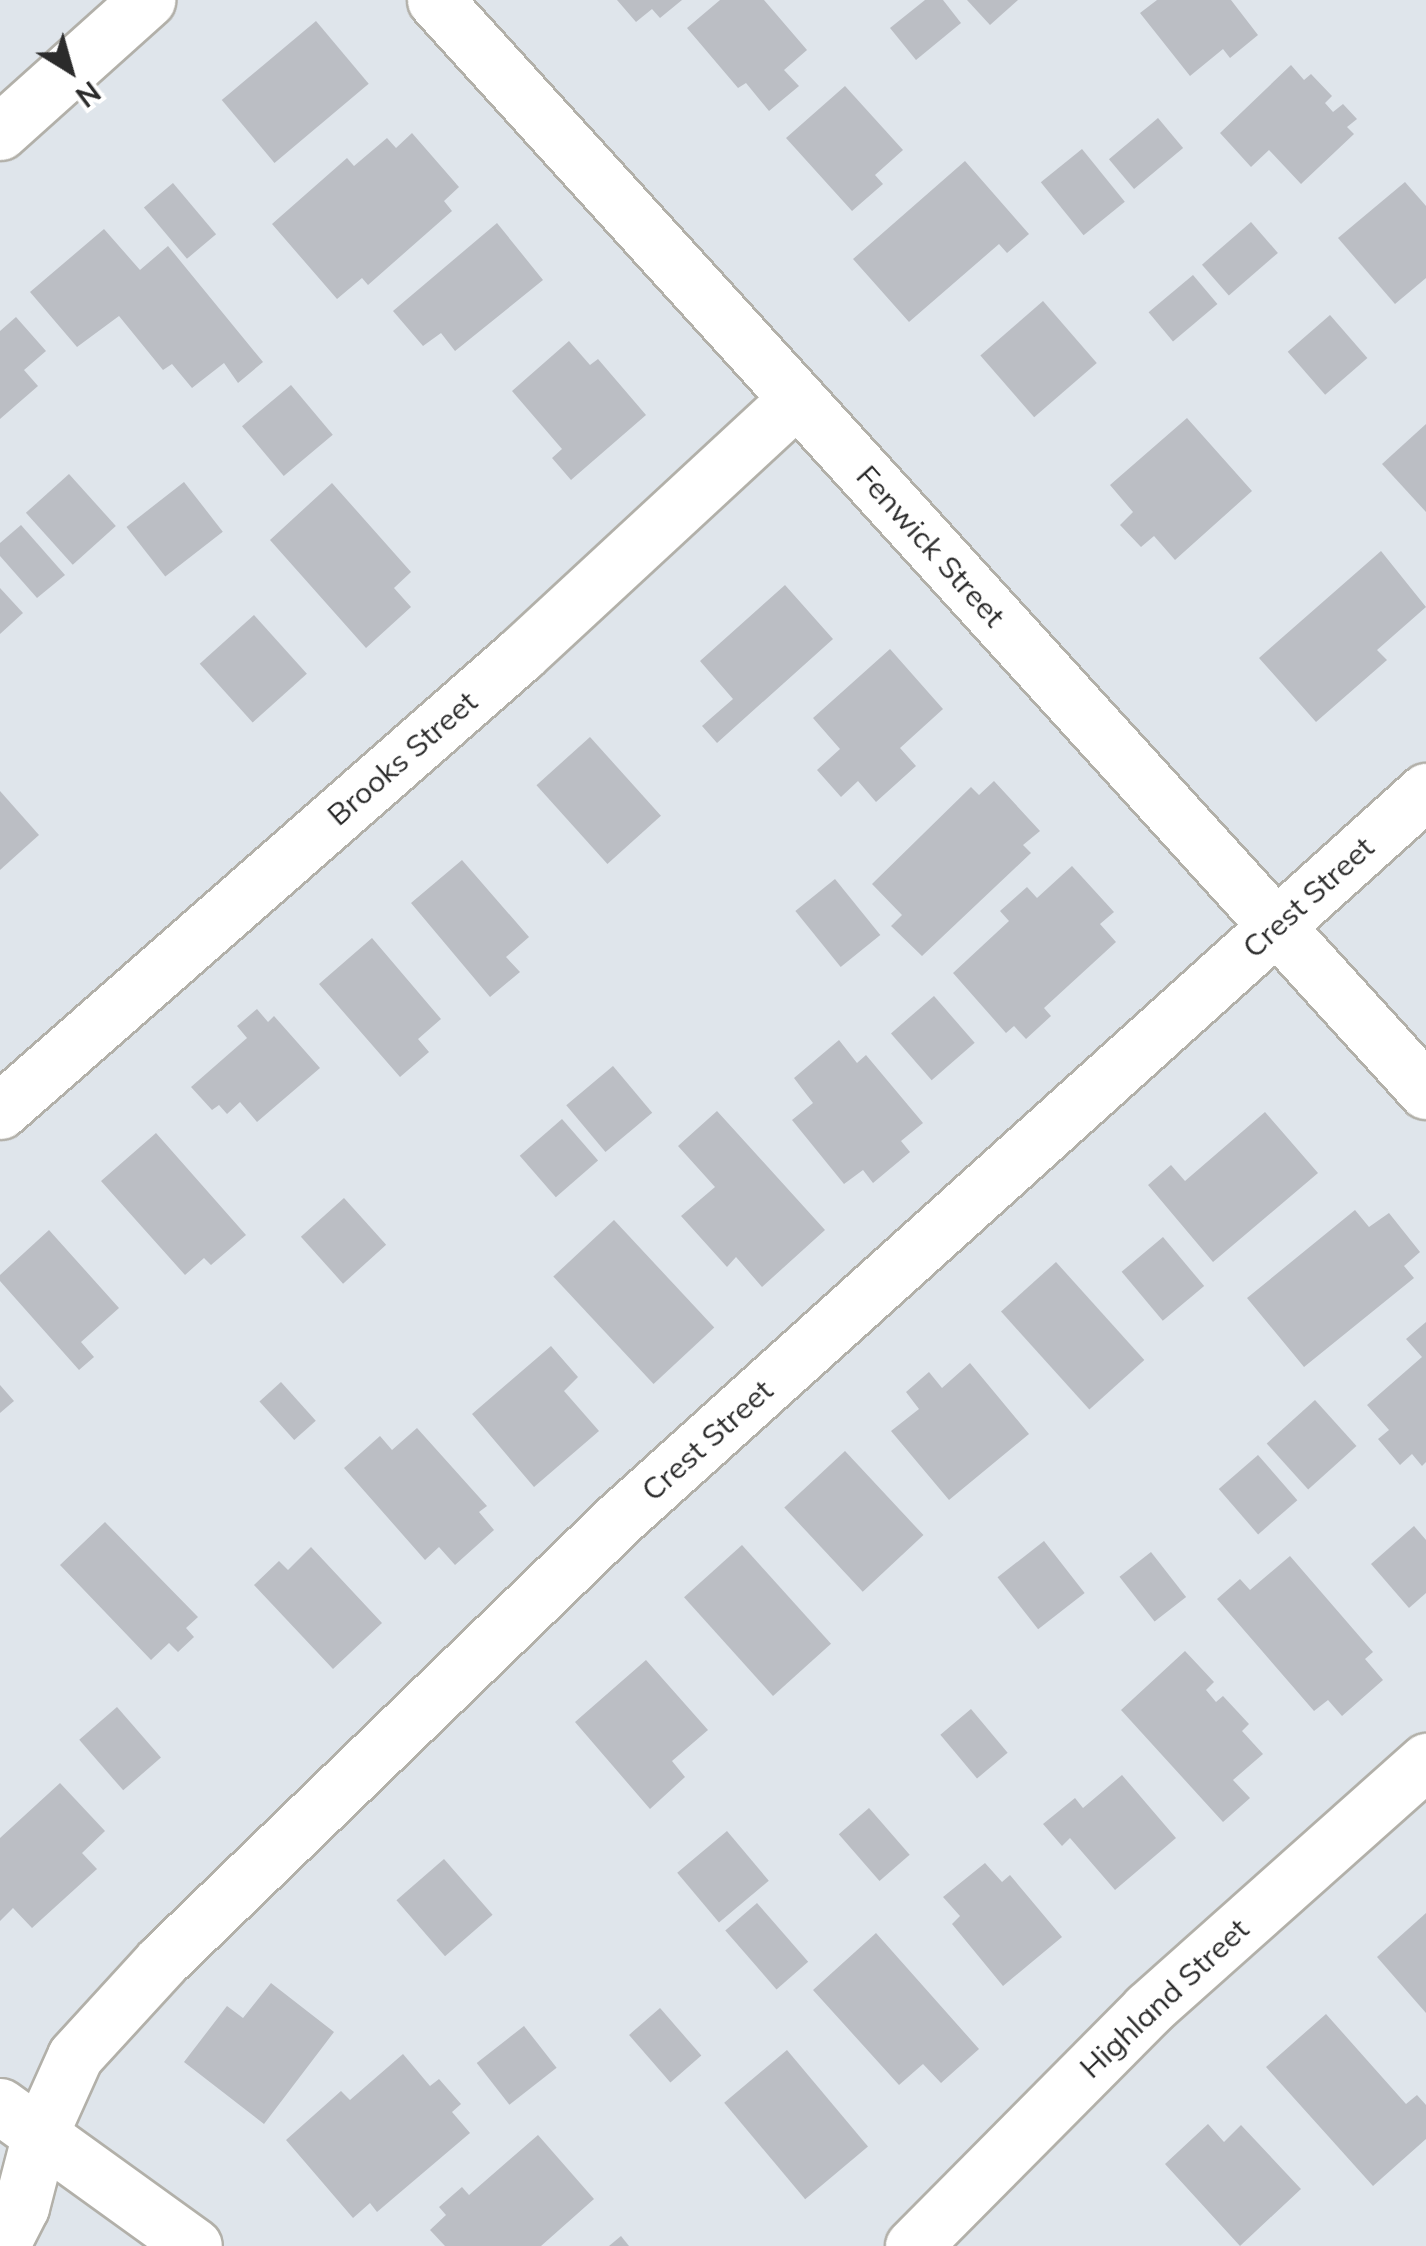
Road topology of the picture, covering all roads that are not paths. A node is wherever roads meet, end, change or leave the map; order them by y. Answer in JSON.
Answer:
{"nodes":[{"id":1,"x":148,"y":0,"type":"edge"},
{"id":2,"x":436,"y":0,"type":"edge"},
{"id":3,"x":0,"y":132,"type":"edge"},
{"id":4,"x":797,"y":398,"type":"junction"},
{"id":5,"x":1426,"y":790,"type":"edge"},
{"id":6,"x":1277,"y":926,"type":"junction"},
{"id":7,"x":1426,"y":1092,"type":"edge"},
{"id":8,"x":0,"y":1111,"type":"edge"},
{"id":9,"x":1426,"y":1762,"type":"edge"},
{"id":10,"x":20,"y":2120,"type":"edge"},
{"id":11,"x":0,"y":2246,"type":"edge"},
{"id":12,"x":194,"y":2246,"type":"edge"},
{"id":13,"x":912,"y":2246,"type":"edge"}],
"edges":[{"from":1,"to":3,"type":"street"},
{"from":2,"to":4,"type":"street","name":"Fenwick Street"},
{"from":4,"to":6,"type":"street","name":"Fenwick Street"},
{"from":4,"to":8,"type":"street","name":"Brooks Street"},
{"from":5,"to":6,"type":"street","name":"Crest Street"},
{"from":6,"to":7,"type":"street","name":"Fenwick Street"},
{"from":6,"to":10,"type":"street","name":"Crest Street"},
{"from":9,"to":13,"type":"street","name":"Highland Street"},
{"from":10,"to":11,"type":"street","name":"Crest Street"},
{"from":10,"to":12,"type":"street"}]}
